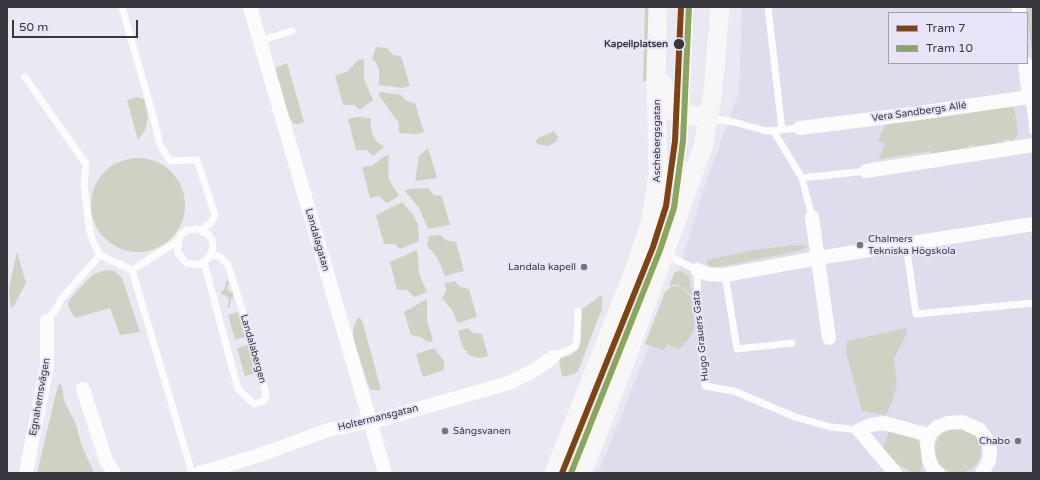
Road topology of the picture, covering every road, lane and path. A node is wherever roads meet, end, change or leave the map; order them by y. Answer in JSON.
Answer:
{"nodes":[{"id":1,"x":122,"y":7,"type":"edge"},
{"id":2,"x":250,"y":7,"type":"edge"},
{"id":3,"x":658,"y":7,"type":"edge"},
{"id":4,"x":664,"y":7,"type":"edge"},
{"id":5,"x":681,"y":7,"type":"edge"},
{"id":6,"x":690,"y":7,"type":"edge"},
{"id":7,"x":719,"y":7,"type":"edge"},
{"id":8,"x":768,"y":7,"type":"edge"},
{"id":9,"x":292,"y":31,"type":"dead end"},
{"id":10,"x":260,"y":41,"type":"junction"},
{"id":11,"x":1025,"y":64,"type":"edge"},
{"id":12,"x":25,"y":77,"type":"dead end"},
{"id":13,"x":1029,"y":97,"type":"junction"},
{"id":14,"x":681,"y":114,"type":"junction"},
{"id":15,"x":709,"y":118,"type":"junction"},
{"id":16,"x":800,"y":128,"type":"joint"},
{"id":17,"x":782,"y":130,"type":"junction"},
{"id":18,"x":1033,"y":131,"type":"edge"},
{"id":19,"x":774,"y":132,"type":"junction"},
{"id":20,"x":1033,"y":145,"type":"edge"},
{"id":21,"x":866,"y":171,"type":"joint"},
{"id":22,"x":802,"y":178,"type":"junction"},
{"id":23,"x":812,"y":217,"type":"joint"},
{"id":24,"x":1033,"y":224,"type":"edge"},
{"id":25,"x":201,"y":230,"type":"junction"},
{"id":26,"x":178,"y":241,"type":"junction"},
{"id":27,"x":906,"y":244,"type":"junction"},
{"id":28,"x":665,"y":254,"type":"junction"},
{"id":29,"x":100,"y":255,"type":"junction"},
{"id":30,"x":211,"y":255,"type":"junction"},
{"id":31,"x":818,"y":258,"type":"junction"},
{"id":32,"x":204,"y":262,"type":"junction"},
{"id":33,"x":132,"y":270,"type":"junction"},
{"id":34,"x":697,"y":270,"type":"junction"},
{"id":35,"x":641,"y":275,"type":"dead end"},
{"id":36,"x":726,"y":275,"type":"junction"},
{"id":37,"x":1033,"y":303,"type":"edge"},
{"id":38,"x":578,"y":311,"type":"dead end"},
{"id":39,"x":47,"y":321,"type":"joint"},
{"id":40,"x":829,"y":338,"type":"dead end"},
{"id":41,"x":624,"y":342,"type":"dead end"},
{"id":42,"x":792,"y":343,"type":"dead end"},
{"id":43,"x":553,"y":358,"type":"joint"},
{"id":44,"x":83,"y":389,"type":"dead end"},
{"id":45,"x":586,"y":414,"type":"dead end"},
{"id":46,"x":595,"y":415,"type":"dead end"},
{"id":47,"x":370,"y":422,"type":"junction"},
{"id":48,"x":859,"y":430,"type":"junction"},
{"id":49,"x":929,"y":435,"type":"junction"},
{"id":50,"x":935,"y":472,"type":"edge"},
{"id":51,"x":26,"y":473,"type":"edge"},
{"id":52,"x":114,"y":473,"type":"edge"},
{"id":53,"x":192,"y":473,"type":"edge"},
{"id":54,"x":200,"y":473,"type":"edge"},
{"id":55,"x":385,"y":473,"type":"edge"},
{"id":56,"x":554,"y":473,"type":"edge"},
{"id":57,"x":562,"y":473,"type":"edge"},
{"id":58,"x":571,"y":473,"type":"edge"},
{"id":59,"x":582,"y":473,"type":"edge"},
{"id":60,"x":895,"y":473,"type":"edge"},
{"id":61,"x":982,"y":473,"type":"edge"}],
"edges":[{"from":1,"to":25,"type":"lane"},
{"from":2,"to":10,"type":"street","name":"Landalagatan"},
{"from":3,"to":56,"type":"street","name":"Aschebergsgatan"},
{"from":4,"to":14,"type":"street","name":"Aschebergsgatan"},
{"from":5,"to":14,"type":"lane"},
{"from":6,"to":14,"type":"lane"},
{"from":7,"to":15,"type":"street"},
{"from":8,"to":17,"type":"lane"},
{"from":9,"to":10,"type":"lane"},
{"from":10,"to":47,"type":"street","name":"Landalagatan"},
{"from":11,"to":13,"type":"street"},
{"from":12,"to":29,"type":"lane"},
{"from":13,"to":16,"type":"street","name":"Vera Sandbergs Allé"},
{"from":13,"to":18,"type":"lane"},
{"from":14,"to":15,"type":"street"},
{"from":14,"to":35,"type":"lane"},
{"from":14,"to":41,"type":"lane"},
{"from":15,"to":19,"type":"lane","name":"Vera Sandbergs Allé"},
{"from":15,"to":28,"type":"street"},
{"from":16,"to":17,"type":"lane","name":"Vera Sandbergs Allé"},
{"from":17,"to":19,"type":"lane","name":"Vera Sandbergs Allé"},
{"from":19,"to":22,"type":"lane"},
{"from":20,"to":21,"type":"street"},
{"from":21,"to":22,"type":"lane"},
{"from":22,"to":23,"type":"lane"},
{"from":23,"to":31,"type":"street"},
{"from":24,"to":27,"type":"street"},
{"from":25,"to":26,"type":"lane"},
{"from":25,"to":30,"type":"lane"},
{"from":26,"to":32,"type":"lane"},
{"from":26,"to":33,"type":"lane"},
{"from":27,"to":31,"type":"street"},
{"from":27,"to":37,"type":"lane"},
{"from":28,"to":34,"type":"lane"},
{"from":28,"to":59,"type":"street"},
{"from":29,"to":33,"type":"lane"},
{"from":29,"to":39,"type":"lane"},
{"from":30,"to":32,"type":"lane"},
{"from":30,"to":32,"type":"lane","name":"Landalabergen"},
{"from":31,"to":36,"type":"street"},
{"from":31,"to":40,"type":"street"},
{"from":33,"to":53,"type":"lane"},
{"from":34,"to":36,"type":"street"},
{"from":34,"to":48,"type":"lane","name":"Hugo Grauers Gata"},
{"from":36,"to":42,"type":"lane"},
{"from":38,"to":43,"type":"lane"},
{"from":39,"to":51,"type":"street","name":"Egnahemsvägen"},
{"from":43,"to":47,"type":"street","name":"Holtermansgatan"},
{"from":44,"to":52,"type":"street"},
{"from":45,"to":57,"type":"lane"},
{"from":46,"to":58,"type":"lane"},
{"from":47,"to":54,"type":"street","name":"Holtermansgatan"},
{"from":47,"to":55,"type":"street","name":"Landalagatan"},
{"from":48,"to":49,"type":"street"},
{"from":48,"to":60,"type":"street"},
{"from":49,"to":50,"type":"street"},
{"from":49,"to":61,"type":"street"}]}
